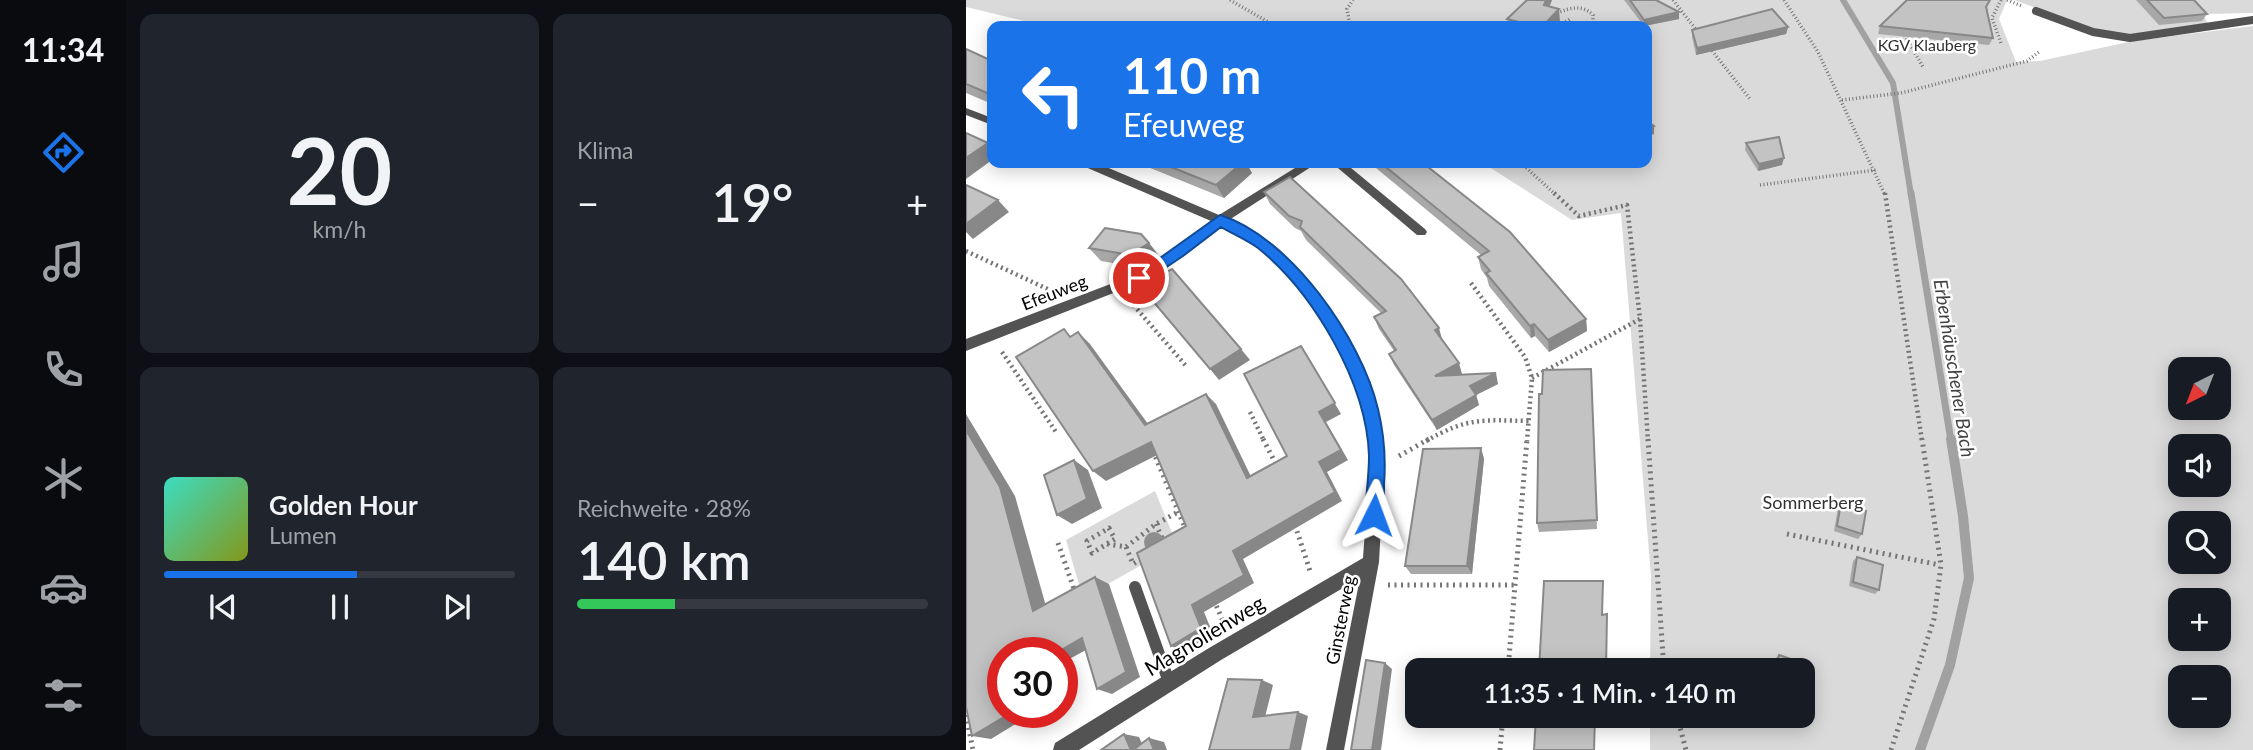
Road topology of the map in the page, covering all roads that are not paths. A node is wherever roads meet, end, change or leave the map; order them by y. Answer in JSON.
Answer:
{"nodes":[{"id":1,"x":2036,"y":11,"type":"dead end"},
{"id":2,"x":2253,"y":20,"type":"edge"},
{"id":3,"x":966,"y":111,"type":"edge"},
{"id":4,"x":987,"y":120,"type":"edge"},
{"id":5,"x":1099,"y":168,"type":"edge"},
{"id":6,"x":1303,"y":168,"type":"edge"},
{"id":7,"x":1344,"y":168,"type":"edge"},
{"id":8,"x":1220,"y":220,"type":"junction"},
{"id":9,"x":1421,"y":232,"type":"dead end"},
{"id":10,"x":966,"y":345,"type":"edge"},
{"id":11,"x":1371,"y":562,"type":"junction"},
{"id":12,"x":1135,"y":587,"type":"dead end"},
{"id":13,"x":1169,"y":682,"type":"junction"},
{"id":14,"x":1062,"y":750,"type":"edge"},
{"id":15,"x":1335,"y":750,"type":"edge"}],
"edges":[{"from":1,"to":2,"type":"lane"},
{"from":3,"to":4,"type":"street"},
{"from":5,"to":8,"type":"street","name":"Ginsterweg"},
{"from":6,"to":8,"type":"street"},
{"from":7,"to":9,"type":"street"},
{"from":8,"to":10,"type":"street","name":"Efeuweg"},
{"from":8,"to":11,"type":"street","name":"Ginsterweg"},
{"from":11,"to":13,"type":"street","name":"Magnolienweg"},
{"from":11,"to":15,"type":"street","name":"Ginsterweg"},
{"from":12,"to":13,"type":"lane"},
{"from":13,"to":14,"type":"street","name":"Magnolienweg"}]}
